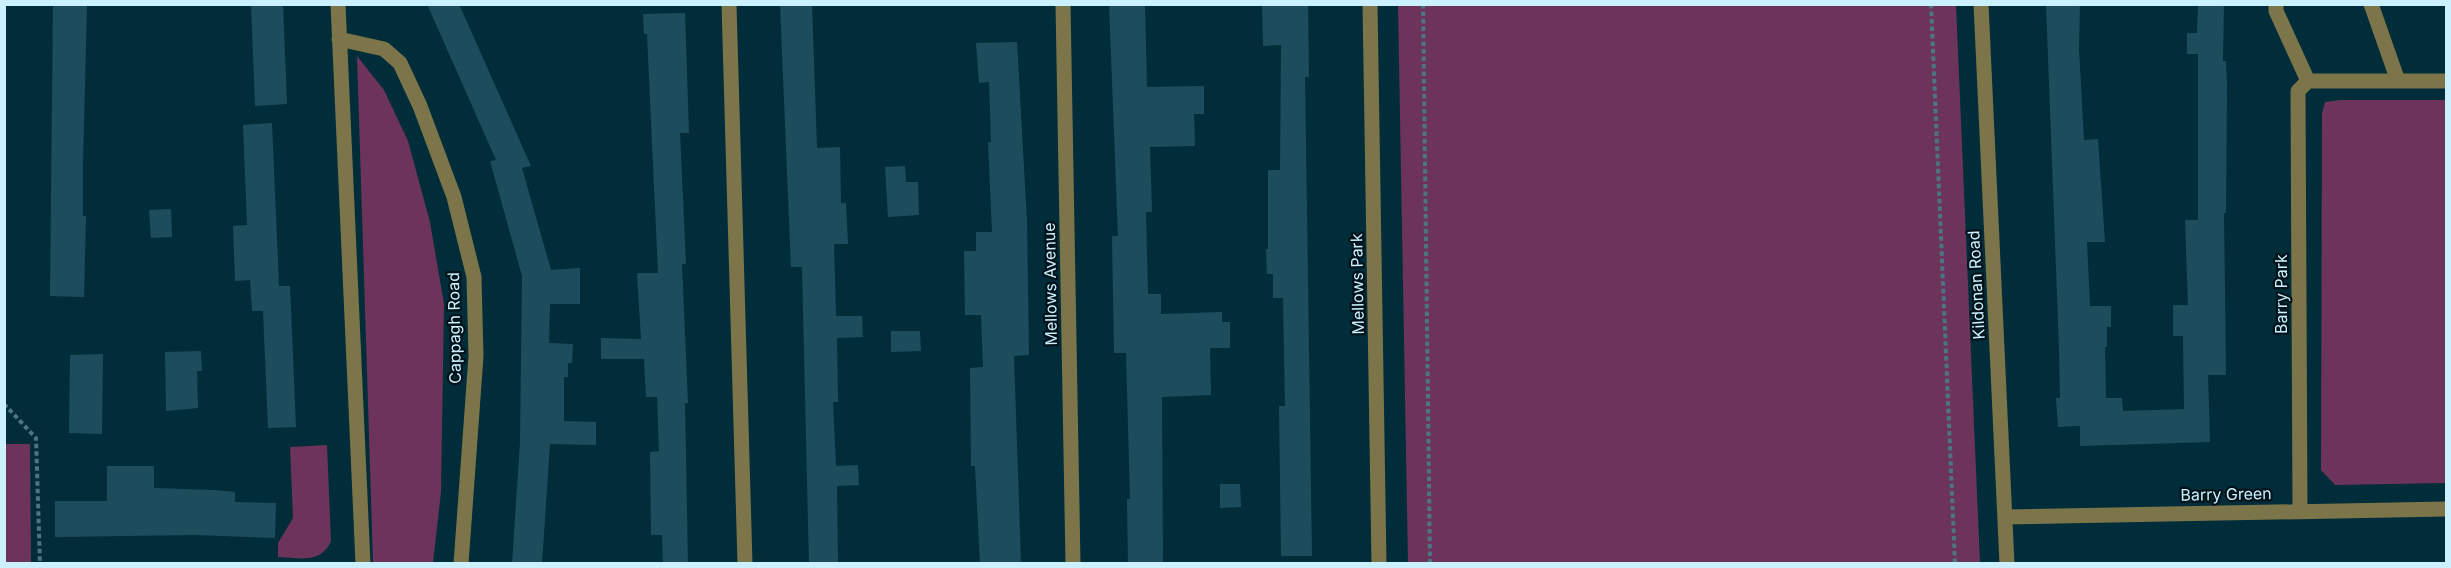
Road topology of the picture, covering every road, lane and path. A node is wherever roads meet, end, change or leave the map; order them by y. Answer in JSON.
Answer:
{"nodes":[{"id":1,"x":338,"y":4,"type":"edge"},
{"id":2,"x":729,"y":4,"type":"edge"},
{"id":3,"x":1063,"y":4,"type":"edge"},
{"id":4,"x":1370,"y":4,"type":"edge"},
{"id":5,"x":1423,"y":4,"type":"edge"},
{"id":6,"x":1931,"y":4,"type":"edge"},
{"id":7,"x":1981,"y":4,"type":"edge"},
{"id":8,"x":2276,"y":4,"type":"edge"},
{"id":9,"x":2371,"y":4,"type":"edge"},
{"id":10,"x":339,"y":39,"type":"junction"},
{"id":11,"x":2308,"y":81,"type":"junction"},
{"id":12,"x":2398,"y":81,"type":"junction"},
{"id":13,"x":2446,"y":81,"type":"edge"},
{"id":14,"x":4,"y":404,"type":"edge"},
{"id":15,"x":2446,"y":509,"type":"edge"},
{"id":16,"x":2300,"y":511,"type":"junction"},
{"id":17,"x":2005,"y":517,"type":"junction"},
{"id":18,"x":39,"y":564,"type":"edge"},
{"id":19,"x":363,"y":564,"type":"edge"},
{"id":20,"x":461,"y":564,"type":"edge"},
{"id":21,"x":745,"y":564,"type":"edge"},
{"id":22,"x":1073,"y":564,"type":"edge"},
{"id":23,"x":1379,"y":564,"type":"edge"},
{"id":24,"x":1430,"y":564,"type":"edge"},
{"id":25,"x":1955,"y":564,"type":"edge"},
{"id":26,"x":2007,"y":564,"type":"edge"}],
"edges":[{"from":1,"to":10,"type":"street"},
{"from":2,"to":21,"type":"street"},
{"from":3,"to":22,"type":"street","name":"Mellows Avenue"},
{"from":4,"to":23,"type":"street","name":"Mellows Park"},
{"from":5,"to":24,"type":"path"},
{"from":6,"to":25,"type":"path"},
{"from":7,"to":17,"type":"street","name":"Kildonan Road"},
{"from":8,"to":11,"type":"street"},
{"from":9,"to":12,"type":"street"},
{"from":10,"to":19,"type":"street"},
{"from":10,"to":20,"type":"street","name":"Cappagh Road"},
{"from":11,"to":12,"type":"street"},
{"from":11,"to":16,"type":"street","name":"Barry Park"},
{"from":12,"to":13,"type":"street"},
{"from":14,"to":18,"type":"path"},
{"from":15,"to":16,"type":"street","name":"Barry Green"},
{"from":16,"to":17,"type":"street","name":"Barry Green"},
{"from":17,"to":26,"type":"street","name":"Kildonan Road"}]}
